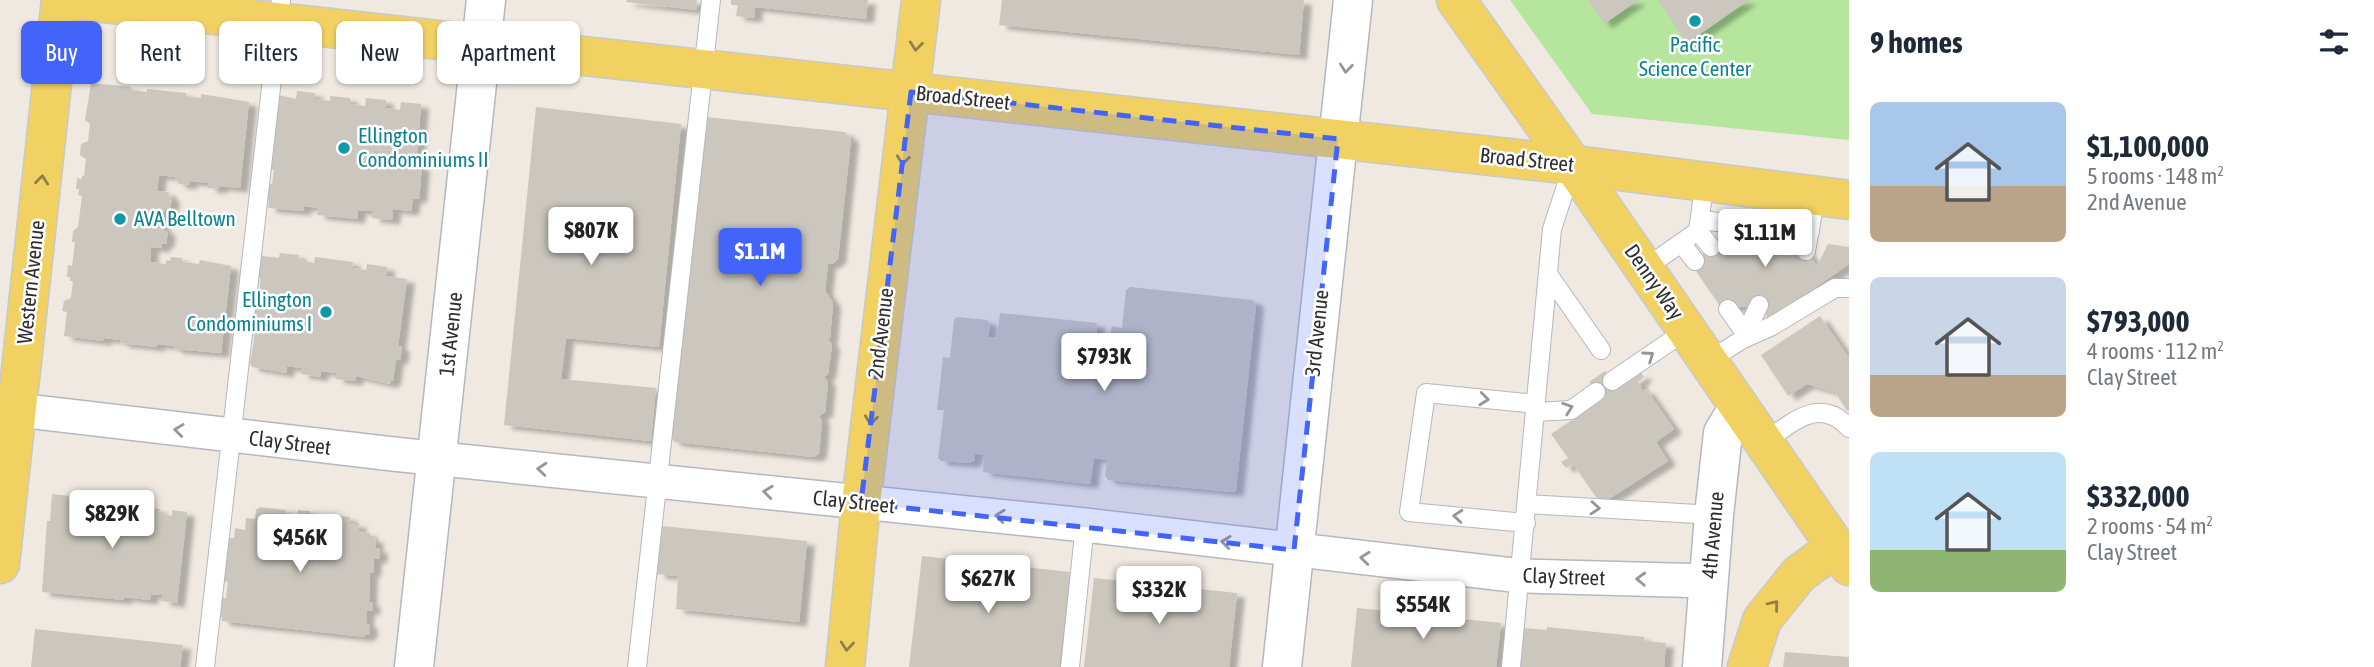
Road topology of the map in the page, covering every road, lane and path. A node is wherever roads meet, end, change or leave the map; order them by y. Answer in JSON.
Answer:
{"nodes":[{"id":1,"x":61,"y":0,"type":"edge"},
{"id":2,"x":76,"y":0,"type":"edge"},
{"id":3,"x":486,"y":0,"type":"edge"},
{"id":4,"x":711,"y":0,"type":"edge"},
{"id":5,"x":921,"y":0,"type":"edge"},
{"id":6,"x":1353,"y":0,"type":"edge"},
{"id":7,"x":1456,"y":0,"type":"edge"},
{"id":8,"x":280,"y":11,"type":"edge"},
{"id":9,"x":484,"y":21,"type":"edge"},
{"id":10,"x":437,"y":38,"type":"edge"},
{"id":11,"x":580,"y":56,"type":"edge"},
{"id":12,"x":704,"y":69,"type":"junction"},
{"id":13,"x":477,"y":84,"type":"edge"},
{"id":14,"x":911,"y":92,"type":"junction"},
{"id":15,"x":1338,"y":139,"type":"junction"},
{"id":16,"x":1573,"y":164,"type":"junction"},
{"id":17,"x":1705,"y":181,"type":"junction"},
{"id":18,"x":1825,"y":209,"type":"edge"},
{"id":19,"x":1699,"y":225,"type":"junction"},
{"id":20,"x":1681,"y":243,"type":"junction"},
{"id":21,"x":1711,"y":247,"type":"dead end"},
{"id":22,"x":1806,"y":251,"type":"dead end"},
{"id":23,"x":1695,"y":261,"type":"dead end"},
{"id":24,"x":1644,"y":269,"type":"junction"},
{"id":25,"x":1548,"y":274,"type":"junction"},
{"id":26,"x":1848,"y":286,"type":"edge"},
{"id":27,"x":1759,"y":305,"type":"dead end"},
{"id":28,"x":1728,"y":309,"type":"dead end"},
{"id":29,"x":1744,"y":336,"type":"junction"},
{"id":30,"x":1697,"y":345,"type":"junction"},
{"id":31,"x":1601,"y":350,"type":"dead end"},
{"id":32,"x":1612,"y":381,"type":"dead end"},
{"id":33,"x":1597,"y":392,"type":"dead end"},
{"id":34,"x":1739,"y":407,"type":"junction"},
{"id":35,"x":1536,"y":408,"type":"junction"},
{"id":36,"x":8,"y":409,"type":"edge"},
{"id":37,"x":1849,"y":428,"type":"edge"},
{"id":38,"x":230,"y":436,"type":"junction"},
{"id":39,"x":1764,"y":443,"type":"junction"},
{"id":40,"x":438,"y":459,"type":"junction"},
{"id":41,"x":657,"y":480,"type":"junction"},
{"id":42,"x":861,"y":503,"type":"junction"},
{"id":43,"x":1527,"y":503,"type":"junction"},
{"id":44,"x":1714,"y":515,"type":"junction"},
{"id":45,"x":1526,"y":523,"type":"junction"},
{"id":46,"x":1085,"y":525,"type":"junction"},
{"id":47,"x":1294,"y":550,"type":"junction"},
{"id":48,"x":1845,"y":551,"type":"edge"},
{"id":49,"x":0,"y":564,"type":"edge"},
{"id":50,"x":1521,"y":576,"type":"junction"},
{"id":51,"x":1709,"y":581,"type":"junction"},
{"id":52,"x":205,"y":667,"type":"edge"},
{"id":53,"x":414,"y":667,"type":"edge"},
{"id":54,"x":637,"y":667,"type":"edge"},
{"id":55,"x":845,"y":667,"type":"edge"},
{"id":56,"x":1070,"y":667,"type":"edge"},
{"id":57,"x":1282,"y":667,"type":"edge"},
{"id":58,"x":1511,"y":667,"type":"edge"},
{"id":59,"x":1702,"y":667,"type":"edge"},
{"id":60,"x":1747,"y":667,"type":"edge"}],
"edges":[{"from":36,"to":1,"type":"main road","name":"Western Avenue","one_way":true},
{"from":2,"to":8,"type":"main road","name":"Broad Street"},
{"from":3,"to":9,"type":"main road","name":"1st Avenue"},
{"from":4,"to":12,"type":"lane"},
{"from":5,"to":14,"type":"main road","name":"2nd Avenue","one_way":true},
{"from":6,"to":15,"type":"main road","name":"3rd Avenue","one_way":true},
{"from":7,"to":16,"type":"main road","name":"Denny Way"},
{"from":8,"to":10,"type":"main road","name":"Broad Street"},
{"from":8,"to":38,"type":"lane"},
{"from":11,"to":12,"type":"main road","name":"Broad Street"},
{"from":12,"to":14,"type":"main road","name":"Broad Street"},
{"from":12,"to":41,"type":"lane"},
{"from":13,"to":40,"type":"main road","name":"1st Avenue"},
{"from":14,"to":15,"type":"main road","name":"Broad Street"},
{"from":14,"to":42,"type":"main road","name":"2nd Avenue","one_way":true},
{"from":15,"to":16,"type":"main road","name":"Broad Street"},
{"from":15,"to":47,"type":"main road","name":"3rd Avenue"},
{"from":16,"to":17,"type":"main road","name":"Broad Street"},
{"from":16,"to":24,"type":"main road","name":"Denny Way"},
{"from":16,"to":25,"type":"lane"},
{"from":17,"to":18,"type":"main road","name":"Broad Street"},
{"from":17,"to":19,"type":"lane"},
{"from":18,"to":19,"type":"lane"},
{"from":18,"to":22,"type":"lane"},
{"from":19,"to":20,"type":"lane"},
{"from":19,"to":21,"type":"lane"},
{"from":20,"to":23,"type":"lane"},
{"from":20,"to":24,"type":"lane"},
{"from":24,"to":30,"type":"main road","name":"Denny Way"},
{"from":25,"to":31,"type":"lane"},
{"from":25,"to":35,"type":"lane"},
{"from":26,"to":29,"type":"lane"},
{"from":27,"to":29,"type":"lane"},
{"from":28,"to":29,"type":"lane"},
{"from":29,"to":30,"type":"lane"},
{"from":32,"to":30,"type":"lane","one_way":true},
{"from":30,"to":34,"type":"main road","name":"Denny Way"},
{"from":35,"to":33,"type":"lane","one_way":true},
{"from":34,"to":39,"type":"main road","name":"Denny Way"},
{"from":34,"to":44,"type":"main road","name":"4th Avenue"},
{"from":35,"to":43,"type":"lane"},
{"from":45,"to":35,"type":"lane","one_way":true},
{"from":38,"to":36,"type":"street","name":"Clay Street","one_way":true},
{"from":36,"to":49,"type":"main road","name":"Western Avenue"},
{"from":37,"to":39,"type":"lane"},
{"from":38,"to":40,"type":"street","name":"Clay Street"},
{"from":38,"to":52,"type":"lane"},
{"from":39,"to":48,"type":"main road","name":"Denny Way"},
{"from":41,"to":40,"type":"street","name":"Clay Street","one_way":true},
{"from":40,"to":53,"type":"main road","name":"1st Avenue"},
{"from":42,"to":41,"type":"street","name":"Clay Street","one_way":true},
{"from":41,"to":54,"type":"lane"},
{"from":46,"to":42,"type":"street","name":"Clay Street","one_way":true},
{"from":42,"to":55,"type":"main road","name":"2nd Avenue","one_way":true},
{"from":43,"to":44,"type":"lane","one_way":true},
{"from":43,"to":45,"type":"lane"},
{"from":44,"to":51,"type":"main road","name":"4th Avenue"},
{"from":45,"to":50,"type":"lane"},
{"from":47,"to":46,"type":"street","name":"Clay Street","one_way":true},
{"from":46,"to":56,"type":"lane"},
{"from":50,"to":47,"type":"street","name":"Clay Street","one_way":true},
{"from":47,"to":57,"type":"main road","name":"3rd Avenue"},
{"from":60,"to":48,"type":"main road","one_way":true},
{"from":51,"to":50,"type":"street","name":"Clay Street","one_way":true},
{"from":50,"to":58,"type":"lane"},
{"from":51,"to":59,"type":"main road","name":"4th Avenue"}]}
